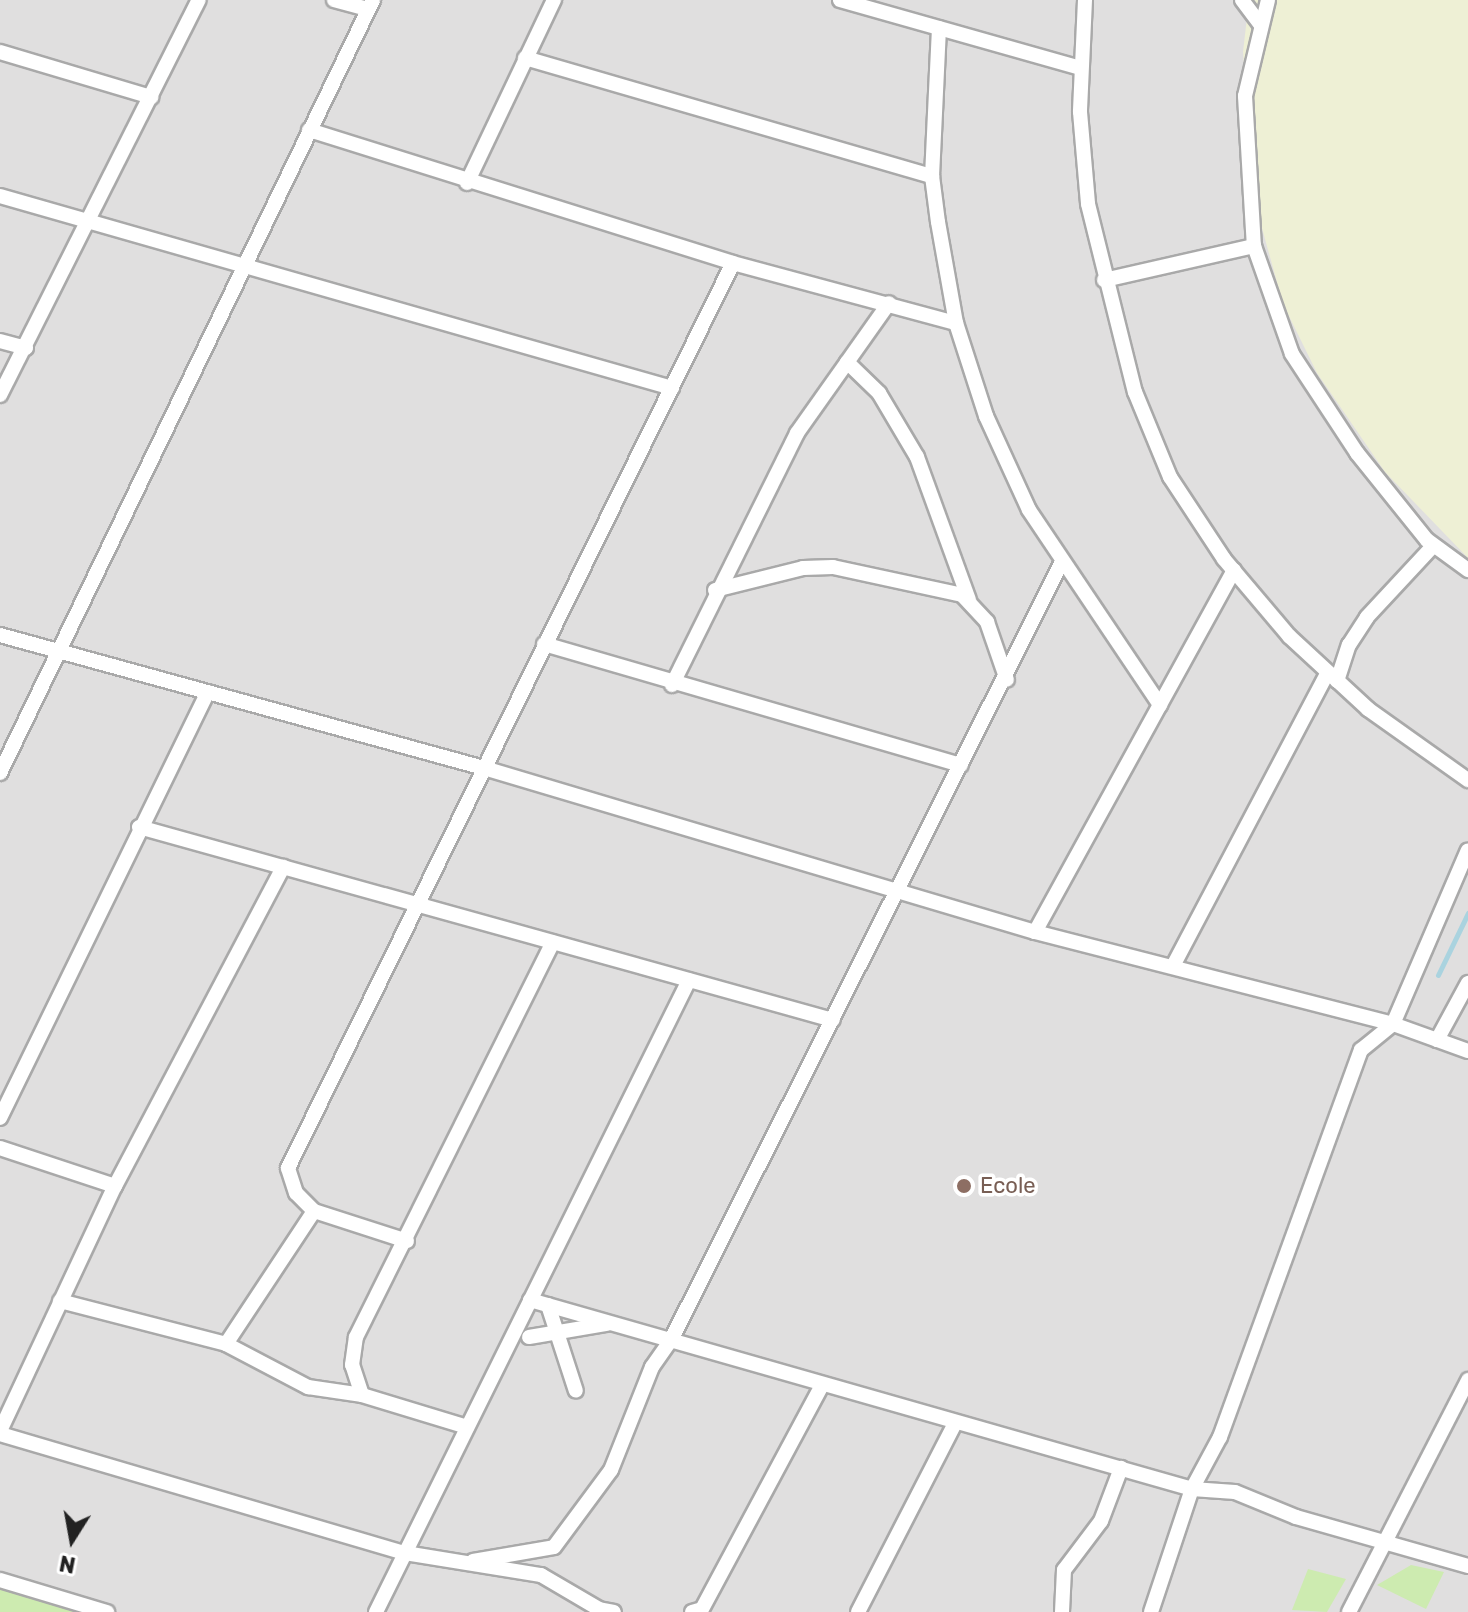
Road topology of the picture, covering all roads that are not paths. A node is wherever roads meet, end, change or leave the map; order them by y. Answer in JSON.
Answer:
{"nodes":[{"id":1,"x":199,"y":0,"type":"edge"},
{"id":2,"x":334,"y":0,"type":"edge"},
{"id":3,"x":554,"y":0,"type":"edge"},
{"id":4,"x":840,"y":0,"type":"edge"},
{"id":5,"x":1085,"y":0,"type":"edge"},
{"id":6,"x":1242,"y":0,"type":"edge"},
{"id":7,"x":1268,"y":0,"type":"edge"},
{"id":8,"x":371,"y":4,"type":"edge"},
{"id":9,"x":1260,"y":24,"type":"junction"},
{"id":10,"x":939,"y":28,"type":"junction"},
{"id":11,"x":0,"y":52,"type":"edge"},
{"id":12,"x":525,"y":58,"type":"junction"},
{"id":13,"x":1081,"y":68,"type":"junction"},
{"id":14,"x":151,"y":97,"type":"junction"},
{"id":15,"x":309,"y":130,"type":"junction"},
{"id":16,"x":932,"y":176,"type":"junction"},
{"id":17,"x":467,"y":183,"type":"junction"},
{"id":18,"x":0,"y":196,"type":"edge"},
{"id":19,"x":88,"y":222,"type":"junction"},
{"id":20,"x":1254,"y":246,"type":"junction"},
{"id":21,"x":733,"y":263,"type":"junction"},
{"id":22,"x":246,"y":265,"type":"junction"},
{"id":23,"x":1104,"y":280,"type":"junction"},
{"id":24,"x":889,"y":303,"type":"junction"},
{"id":25,"x":956,"y":323,"type":"junction"},
{"id":26,"x":0,"y":341,"type":"edge"},
{"id":27,"x":26,"y":348,"type":"junction"},
{"id":28,"x":847,"y":362,"type":"junction"},
{"id":29,"x":672,"y":388,"type":"junction"},
{"id":30,"x":0,"y":395,"type":"edge"},
{"id":31,"x":1433,"y":546,"type":"junction"},
{"id":32,"x":1062,"y":562,"type":"junction"},
{"id":33,"x":1234,"y":570,"type":"junction"},
{"id":34,"x":1468,"y":570,"type":"edge"},
{"id":35,"x":715,"y":590,"type":"junction"},
{"id":36,"x":969,"y":600,"type":"junction"},
{"id":37,"x":0,"y":635,"type":"edge"},
{"id":38,"x":544,"y":644,"type":"junction"},
{"id":39,"x":62,"y":651,"type":"junction"},
{"id":40,"x":1333,"y":676,"type":"junction"},
{"id":41,"x":1007,"y":680,"type":"junction"},
{"id":42,"x":672,"y":685,"type":"junction"},
{"id":43,"x":208,"y":692,"type":"junction"},
{"id":44,"x":1160,"y":705,"type":"junction"},
{"id":45,"x":961,"y":765,"type":"junction"},
{"id":46,"x":484,"y":768,"type":"junction"},
{"id":47,"x":0,"y":773,"type":"edge"},
{"id":48,"x":1468,"y":780,"type":"edge"},
{"id":49,"x":139,"y":827,"type":"junction"},
{"id":50,"x":1468,"y":850,"type":"edge"},
{"id":51,"x":283,"y":867,"type":"junction"},
{"id":52,"x":897,"y":892,"type":"junction"},
{"id":53,"x":416,"y":903,"type":"junction"},
{"id":54,"x":1035,"y":932,"type":"junction"},
{"id":55,"x":553,"y":942,"type":"junction"},
{"id":56,"x":1173,"y":966,"type":"junction"},
{"id":57,"x":689,"y":980,"type":"junction"},
{"id":58,"x":1468,"y":983,"type":"edge"},
{"id":59,"x":833,"y":1020,"type":"junction"},
{"id":60,"x":1393,"y":1024,"type":"junction"},
{"id":61,"x":1437,"y":1040,"type":"junction"},
{"id":62,"x":1468,"y":1051,"type":"edge"},
{"id":63,"x":0,"y":1118,"type":"edge"},
{"id":64,"x":0,"y":1148,"type":"edge"},
{"id":65,"x":115,"y":1186,"type":"junction"},
{"id":66,"x":314,"y":1211,"type":"junction"},
{"id":67,"x":407,"y":1241,"type":"junction"},
{"id":68,"x":530,"y":1300,"type":"junction"},
{"id":69,"x":60,"y":1301,"type":"junction"},
{"id":70,"x":548,"y":1305,"type":"junction"},
{"id":71,"x":611,"y":1323,"type":"junction"},
{"id":72,"x":559,"y":1332,"type":"junction"},
{"id":73,"x":529,"y":1337,"type":"dead end"},
{"id":74,"x":671,"y":1340,"type":"junction"},
{"id":75,"x":226,"y":1344,"type":"junction"},
{"id":76,"x":1468,"y":1380,"type":"edge"},
{"id":77,"x":822,"y":1385,"type":"junction"},
{"id":78,"x":576,"y":1391,"type":"dead end"},
{"id":79,"x":362,"y":1395,"type":"junction"},
{"id":80,"x":955,"y":1423,"type":"junction"},
{"id":81,"x":467,"y":1427,"type":"junction"},
{"id":82,"x":0,"y":1432,"type":"edge"},
{"id":83,"x":1121,"y":1468,"type":"junction"},
{"id":84,"x":1192,"y":1489,"type":"junction"},
{"id":85,"x":1388,"y":1541,"type":"junction"},
{"id":86,"x":405,"y":1553,"type":"junction"},
{"id":87,"x":473,"y":1561,"type":"junction"},
{"id":88,"x":1468,"y":1566,"type":"edge"},
{"id":89,"x":0,"y":1580,"type":"edge"},
{"id":90,"x":107,"y":1612,"type":"edge"},
{"id":91,"x":376,"y":1612,"type":"edge"},
{"id":92,"x":614,"y":1612,"type":"edge"},
{"id":93,"x":692,"y":1612,"type":"edge"},
{"id":94,"x":858,"y":1612,"type":"edge"},
{"id":95,"x":1062,"y":1612,"type":"edge"},
{"id":96,"x":1151,"y":1612,"type":"edge"},
{"id":97,"x":1349,"y":1612,"type":"edge"}],
"edges":[{"from":1,"to":14,"type":"street"},
{"from":2,"to":8,"type":"street"},
{"from":3,"to":12,"type":"street"},
{"from":4,"to":10,"type":"street"},
{"from":5,"to":13,"type":"street"},
{"from":6,"to":9,"type":"street"},
{"from":7,"to":9,"type":"street"},
{"from":8,"to":15,"type":"street"},
{"from":9,"to":20,"type":"street"},
{"from":10,"to":13,"type":"street"},
{"from":10,"to":16,"type":"street"},
{"from":11,"to":14,"type":"street"},
{"from":12,"to":16,"type":"street"},
{"from":12,"to":17,"type":"street"},
{"from":13,"to":23,"type":"street"},
{"from":14,"to":19,"type":"street"},
{"from":15,"to":17,"type":"street"},
{"from":15,"to":22,"type":"street"},
{"from":16,"to":25,"type":"street"},
{"from":17,"to":21,"type":"street"},
{"from":18,"to":19,"type":"street"},
{"from":19,"to":22,"type":"street"},
{"from":19,"to":27,"type":"street"},
{"from":20,"to":23,"type":"street"},
{"from":20,"to":31,"type":"street"},
{"from":21,"to":24,"type":"street"},
{"from":21,"to":29,"type":"street"},
{"from":22,"to":29,"type":"street"},
{"from":22,"to":39,"type":"street"},
{"from":23,"to":33,"type":"street"},
{"from":24,"to":25,"type":"street"},
{"from":24,"to":28,"type":"street"},
{"from":25,"to":32,"type":"street"},
{"from":26,"to":27,"type":"street"},
{"from":27,"to":30,"type":"street"},
{"from":28,"to":35,"type":"street"},
{"from":28,"to":36,"type":"street"},
{"from":29,"to":38,"type":"street"},
{"from":31,"to":34,"type":"street"},
{"from":31,"to":40,"type":"street"},
{"from":32,"to":41,"type":"street"},
{"from":32,"to":44,"type":"street"},
{"from":33,"to":40,"type":"street"},
{"from":33,"to":44,"type":"street"},
{"from":35,"to":36,"type":"street"},
{"from":35,"to":42,"type":"street"},
{"from":36,"to":41,"type":"street"},
{"from":37,"to":39,"type":"street"},
{"from":38,"to":42,"type":"street"},
{"from":38,"to":46,"type":"street"},
{"from":39,"to":43,"type":"street"},
{"from":39,"to":47,"type":"street"},
{"from":40,"to":48,"type":"street"},
{"from":40,"to":56,"type":"street"},
{"from":41,"to":45,"type":"street"},
{"from":42,"to":45,"type":"street"},
{"from":43,"to":46,"type":"street"},
{"from":43,"to":49,"type":"street"},
{"from":44,"to":54,"type":"street"},
{"from":45,"to":52,"type":"street"},
{"from":46,"to":52,"type":"street"},
{"from":46,"to":53,"type":"street"},
{"from":49,"to":51,"type":"street"},
{"from":49,"to":63,"type":"street"},
{"from":50,"to":60,"type":"street"},
{"from":51,"to":53,"type":"street"},
{"from":51,"to":65,"type":"street"},
{"from":52,"to":54,"type":"street"},
{"from":52,"to":59,"type":"street"},
{"from":53,"to":55,"type":"street"},
{"from":53,"to":66,"type":"street"},
{"from":54,"to":56,"type":"street"},
{"from":55,"to":57,"type":"street"},
{"from":55,"to":67,"type":"street"},
{"from":56,"to":60,"type":"street"},
{"from":57,"to":59,"type":"street"},
{"from":57,"to":68,"type":"street"},
{"from":58,"to":61,"type":"street"},
{"from":59,"to":74,"type":"street"},
{"from":60,"to":61,"type":"street"},
{"from":60,"to":84,"type":"street"},
{"from":61,"to":62,"type":"street"},
{"from":64,"to":65,"type":"street"},
{"from":65,"to":69,"type":"street"},
{"from":66,"to":67,"type":"street"},
{"from":66,"to":75,"type":"street"},
{"from":67,"to":79,"type":"street"},
{"from":68,"to":70,"type":"street"},
{"from":68,"to":81,"type":"street"},
{"from":69,"to":75,"type":"street"},
{"from":69,"to":82,"type":"street"},
{"from":70,"to":71,"type":"street"},
{"from":70,"to":72,"type":"street"},
{"from":71,"to":72,"type":"street"},
{"from":71,"to":74,"type":"street"},
{"from":72,"to":73,"type":"street"},
{"from":72,"to":78,"type":"street"},
{"from":74,"to":77,"type":"street"},
{"from":74,"to":87,"type":"street"},
{"from":75,"to":79,"type":"street"},
{"from":76,"to":85,"type":"street"},
{"from":77,"to":80,"type":"street"},
{"from":77,"to":93,"type":"street"},
{"from":79,"to":81,"type":"street"},
{"from":80,"to":83,"type":"street"},
{"from":80,"to":94,"type":"street"},
{"from":81,"to":86,"type":"street"},
{"from":82,"to":86,"type":"street"},
{"from":83,"to":84,"type":"street"},
{"from":83,"to":95,"type":"street"},
{"from":84,"to":85,"type":"street"},
{"from":84,"to":96,"type":"street"},
{"from":85,"to":88,"type":"street"},
{"from":85,"to":97,"type":"street"},
{"from":86,"to":87,"type":"street"},
{"from":86,"to":91,"type":"street"},
{"from":87,"to":92,"type":"street"},
{"from":89,"to":90,"type":"street"}]}
